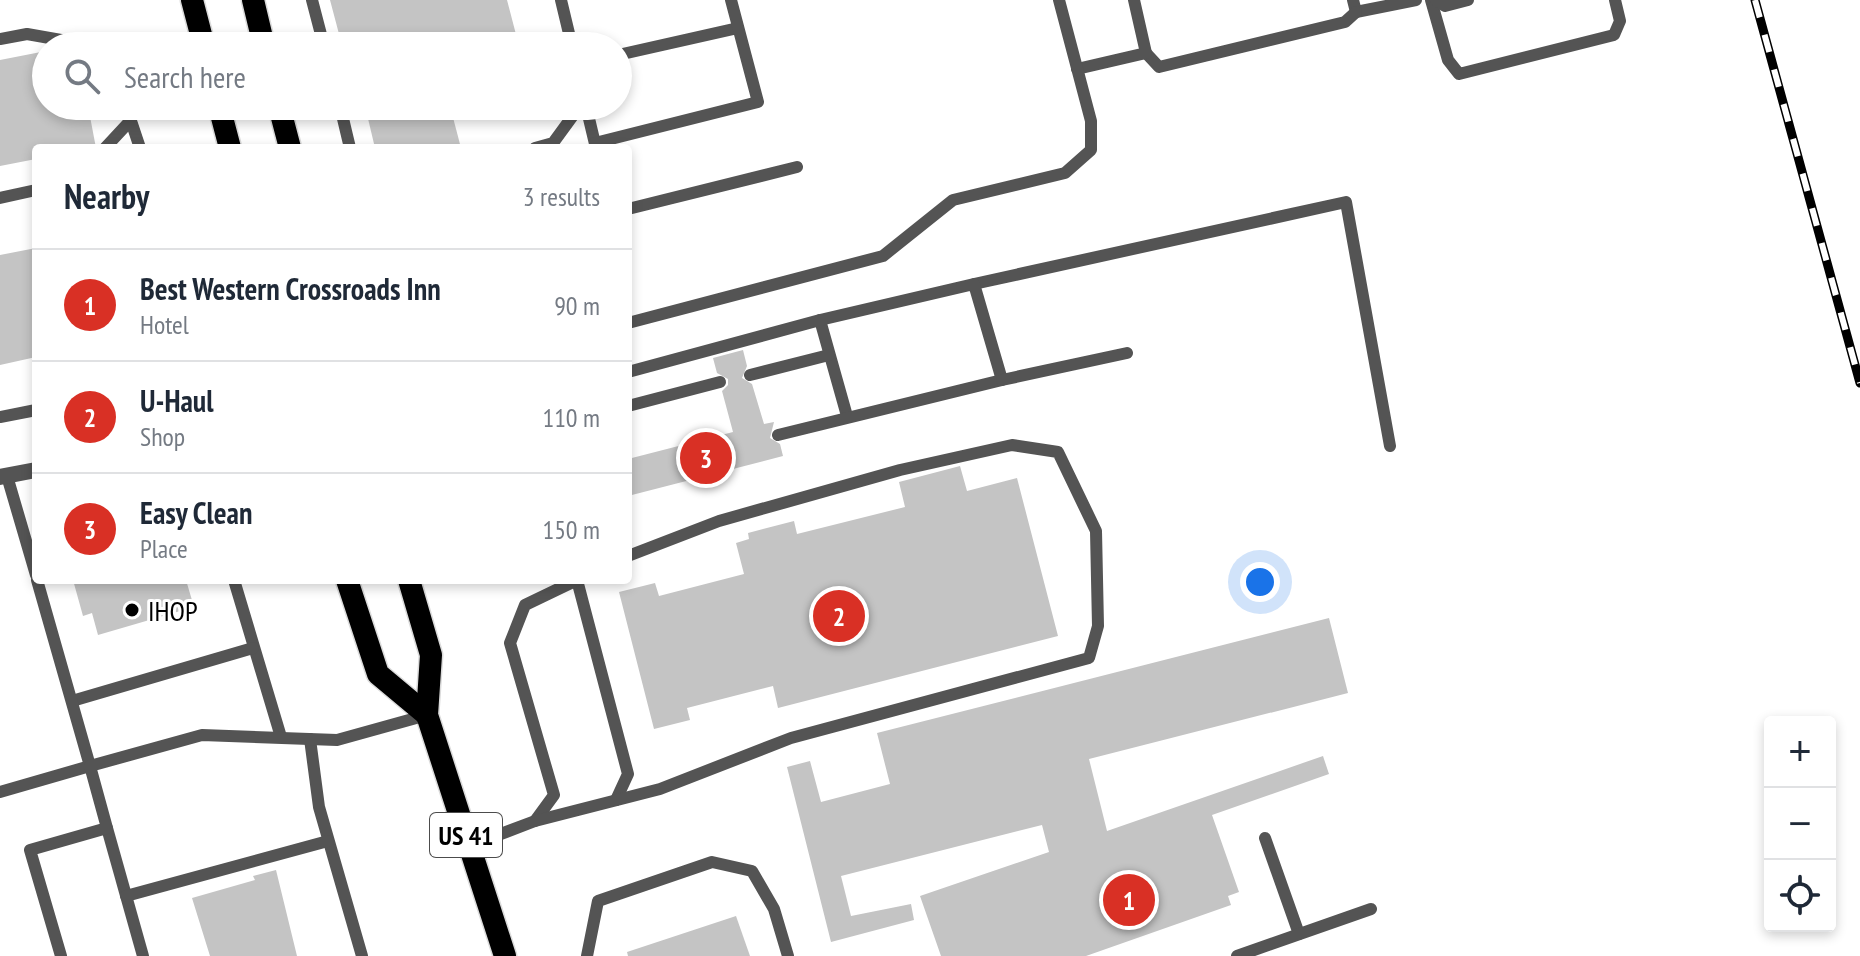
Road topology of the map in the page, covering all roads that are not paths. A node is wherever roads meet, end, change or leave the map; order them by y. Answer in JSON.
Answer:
{"nodes":[{"id":1,"x":192,"y":0,"type":"edge"},
{"id":2,"x":253,"y":0,"type":"edge"},
{"id":3,"x":312,"y":0,"type":"edge"},
{"id":4,"x":561,"y":0,"type":"edge"},
{"id":5,"x":731,"y":0,"type":"edge"},
{"id":6,"x":1059,"y":0,"type":"edge"},
{"id":7,"x":1134,"y":0,"type":"edge"},
{"id":8,"x":1416,"y":0,"type":"edge"},
{"id":9,"x":1434,"y":0,"type":"edge"},
{"id":10,"x":1468,"y":0,"type":"edge"},
{"id":11,"x":1615,"y":0,"type":"edge"},
{"id":12,"x":1354,"y":6,"type":"edge"},
{"id":13,"x":738,"y":28,"type":"junction"},
{"id":14,"x":200,"y":32,"type":"edge"},
{"id":15,"x":261,"y":32,"type":"edge"},
{"id":16,"x":320,"y":32,"type":"edge"},
{"id":17,"x":569,"y":32,"type":"edge"},
{"id":18,"x":32,"y":35,"type":"edge"},
{"id":19,"x":0,"y":39,"type":"edge"},
{"id":20,"x":632,"y":52,"type":"edge"},
{"id":21,"x":1146,"y":53,"type":"junction"},
{"id":22,"x":1077,"y":69,"type":"junction"},
{"id":23,"x":131,"y":120,"type":"joint"},
{"id":24,"x":223,"y":120,"type":"edge"},
{"id":25,"x":283,"y":120,"type":"edge"},
{"id":26,"x":343,"y":120,"type":"edge"},
{"id":27,"x":572,"y":120,"type":"edge"},
{"id":28,"x":588,"y":120,"type":"edge"},
{"id":29,"x":109,"y":144,"type":"edge"},
{"id":30,"x":138,"y":144,"type":"edge"},
{"id":31,"x":229,"y":144,"type":"edge"},
{"id":32,"x":289,"y":144,"type":"edge"},
{"id":33,"x":349,"y":144,"type":"edge"},
{"id":34,"x":550,"y":144,"type":"edge"},
{"id":35,"x":595,"y":144,"type":"edge"},
{"id":36,"x":603,"y":144,"type":"edge"},
{"id":37,"x":797,"y":167,"type":"dead end"},
{"id":38,"x":32,"y":191,"type":"edge"},
{"id":39,"x":0,"y":198,"type":"edge"},
{"id":40,"x":632,"y":208,"type":"edge"},
{"id":41,"x":974,"y":284,"type":"junction"},
{"id":42,"x":820,"y":320,"type":"junction"},
{"id":43,"x":632,"y":322,"type":"edge"},
{"id":44,"x":1127,"y":353,"type":"dead end"},
{"id":45,"x":829,"y":355,"type":"junction"},
{"id":46,"x":632,"y":371,"type":"edge"},
{"id":47,"x":750,"y":375,"type":"dead end"},
{"id":48,"x":1002,"y":380,"type":"junction"},
{"id":49,"x":720,"y":382,"type":"dead end"},
{"id":50,"x":632,"y":405,"type":"edge"},
{"id":51,"x":32,"y":411,"type":"edge"},
{"id":52,"x":847,"y":416,"type":"junction"},
{"id":53,"x":0,"y":417,"type":"edge"},
{"id":54,"x":778,"y":435,"type":"dead end"},
{"id":55,"x":1390,"y":446,"type":"dead end"},
{"id":56,"x":32,"y":471,"type":"edge"},
{"id":57,"x":4,"y":476,"type":"edge"},
{"id":58,"x":32,"y":551,"type":"edge"},
{"id":59,"x":632,"y":554,"type":"edge"},
{"id":60,"x":39,"y":584,"type":"edge"},
{"id":61,"x":235,"y":584,"type":"edge"},
{"id":62,"x":348,"y":584,"type":"edge"},
{"id":63,"x":410,"y":584,"type":"edge"},
{"id":64,"x":569,"y":584,"type":"edge"},
{"id":65,"x":578,"y":584,"type":"edge"},
{"id":66,"x":253,"y":648,"type":"junction"},
{"id":67,"x":72,"y":701,"type":"junction"},
{"id":68,"x":427,"y":715,"type":"junction"},
{"id":69,"x":281,"y":737,"type":"junction"},
{"id":70,"x":310,"y":739,"type":"junction"},
{"id":71,"x":90,"y":766,"type":"junction"},
{"id":72,"x":0,"y":792,"type":"edge"},
{"id":73,"x":616,"y":800,"type":"junction"},
{"id":74,"x":535,"y":821,"type":"junction"},
{"id":75,"x":107,"y":828,"type":"junction"},
{"id":76,"x":1265,"y":838,"type":"dead end"},
{"id":77,"x":328,"y":841,"type":"junction"},
{"id":78,"x":469,"y":846,"type":"junction"},
{"id":79,"x":126,"y":896,"type":"junction"},
{"id":80,"x":1371,"y":909,"type":"dead end"},
{"id":81,"x":1299,"y":934,"type":"junction"},
{"id":82,"x":61,"y":956,"type":"edge"},
{"id":83,"x":143,"y":956,"type":"edge"},
{"id":84,"x":362,"y":956,"type":"edge"},
{"id":85,"x":505,"y":956,"type":"edge"},
{"id":86,"x":587,"y":956,"type":"edge"},
{"id":87,"x":788,"y":956,"type":"edge"},
{"id":88,"x":1237,"y":956,"type":"edge"}],
"edges":[{"from":1,"to":14,"type":"highway"},
{"from":2,"to":15,"type":"highway"},
{"from":3,"to":16,"type":"lane"},
{"from":4,"to":17,"type":"lane"},
{"from":5,"to":13,"type":"lane"},
{"from":6,"to":22,"type":"lane"},
{"from":7,"to":21,"type":"lane"},
{"from":8,"to":12,"type":"lane"},
{"from":9,"to":10,"type":"lane"},
{"from":9,"to":11,"type":"lane"},
{"from":12,"to":21,"type":"lane"},
{"from":13,"to":20,"type":"lane"},
{"from":13,"to":36,"type":"lane"},
{"from":18,"to":19,"type":"lane"},
{"from":21,"to":22,"type":"lane"},
{"from":22,"to":43,"type":"lane"},
{"from":23,"to":29,"type":"lane"},
{"from":23,"to":30,"type":"lane"},
{"from":24,"to":31,"type":"highway"},
{"from":25,"to":32,"type":"highway"},
{"from":26,"to":33,"type":"lane"},
{"from":27,"to":34,"type":"lane"},
{"from":28,"to":35,"type":"lane"},
{"from":37,"to":40,"type":"lane"},
{"from":38,"to":39,"type":"lane"},
{"from":41,"to":42,"type":"lane"},
{"from":41,"to":48,"type":"lane"},
{"from":41,"to":55,"type":"lane"},
{"from":42,"to":45,"type":"lane"},
{"from":42,"to":46,"type":"lane"},
{"from":44,"to":48,"type":"lane"},
{"from":45,"to":47,"type":"lane"},
{"from":45,"to":52,"type":"lane"},
{"from":48,"to":52,"type":"lane"},
{"from":49,"to":50,"type":"lane"},
{"from":51,"to":53,"type":"lane"},
{"from":52,"to":54,"type":"lane"},
{"from":56,"to":57,"type":"street"},
{"from":57,"to":58,"type":"lane"},
{"from":59,"to":73,"type":"lane"},
{"from":60,"to":67,"type":"lane"},
{"from":61,"to":66,"type":"lane"},
{"from":62,"to":68,"type":"highway"},
{"from":63,"to":68,"type":"highway","number":"US 41"},
{"from":64,"to":74,"type":"lane"},
{"from":65,"to":73,"type":"lane"},
{"from":66,"to":67,"type":"lane"},
{"from":66,"to":69,"type":"lane"},
{"from":67,"to":71,"type":"lane"},
{"from":68,"to":70,"type":"lane"},
{"from":68,"to":78,"type":"highway","number":"US 41"},
{"from":69,"to":70,"type":"lane"},
{"from":69,"to":71,"type":"lane"},
{"from":70,"to":77,"type":"lane"},
{"from":71,"to":72,"type":"lane"},
{"from":71,"to":75,"type":"lane"},
{"from":73,"to":74,"type":"lane"},
{"from":74,"to":78,"type":"lane"},
{"from":75,"to":79,"type":"lane"},
{"from":75,"to":82,"type":"lane"},
{"from":76,"to":81,"type":"lane"},
{"from":77,"to":79,"type":"lane"},
{"from":77,"to":84,"type":"lane"},
{"from":78,"to":85,"type":"highway","number":"US 41"},
{"from":79,"to":83,"type":"lane"},
{"from":80,"to":81,"type":"lane"},
{"from":81,"to":88,"type":"lane"},
{"from":86,"to":87,"type":"lane"}]}
